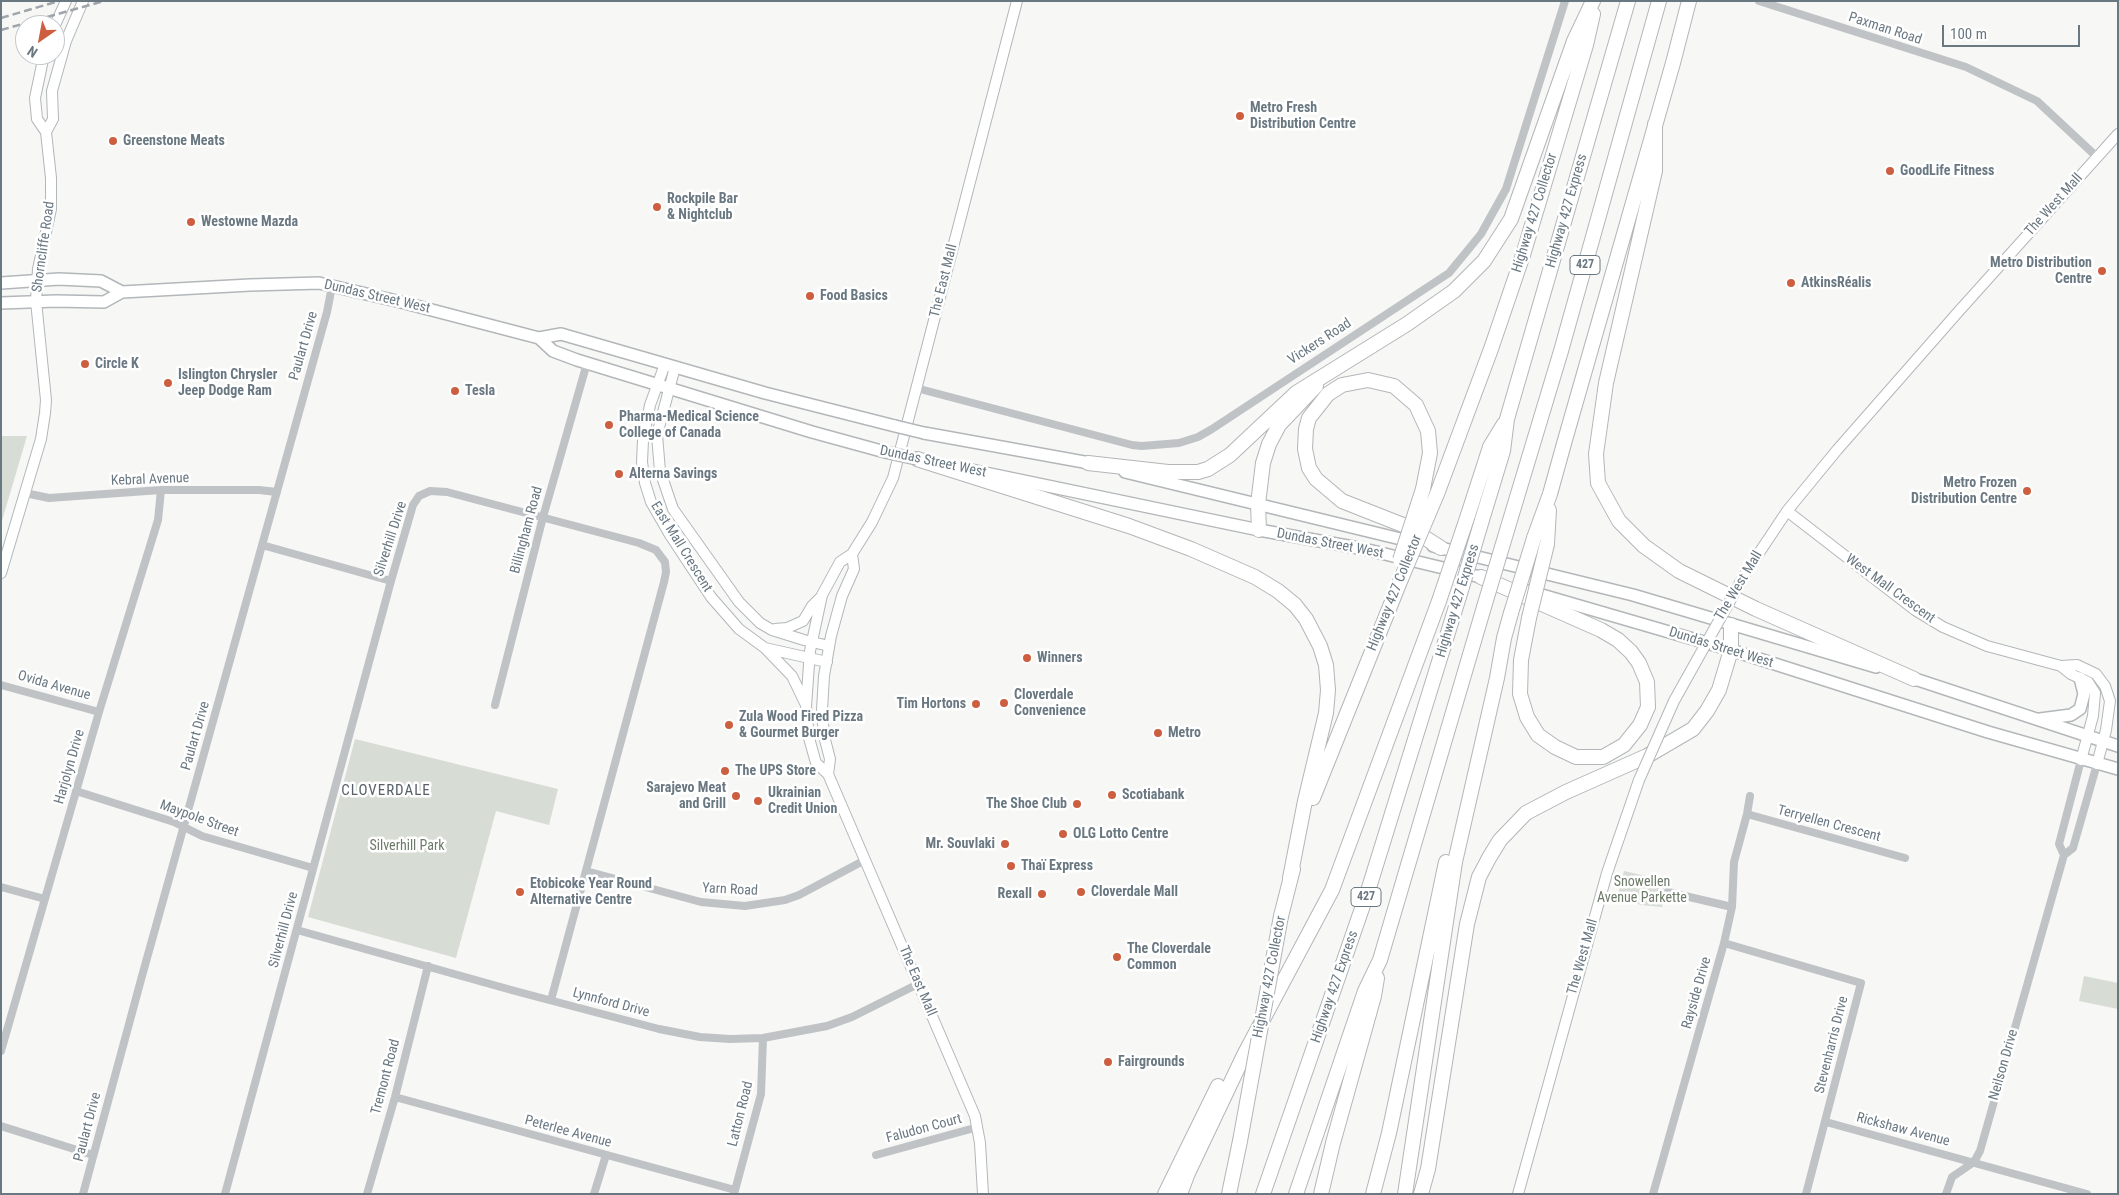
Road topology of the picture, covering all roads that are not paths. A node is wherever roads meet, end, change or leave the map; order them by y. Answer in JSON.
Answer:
{"nodes":[{"id":1,"x":66,"y":1,"type":"edge"},
{"id":2,"x":83,"y":1,"type":"edge"},
{"id":3,"x":1017,"y":1,"type":"edge"},
{"id":4,"x":1565,"y":1,"type":"edge"},
{"id":5,"x":1594,"y":1,"type":"edge"},
{"id":6,"x":1628,"y":1,"type":"edge"},
{"id":7,"x":1659,"y":1,"type":"edge"},
{"id":8,"x":1689,"y":1,"type":"edge"},
{"id":9,"x":1759,"y":1,"type":"edge"},
{"id":10,"x":60,"y":15,"type":"edge"},
{"id":11,"x":42,"y":65,"type":"edge"},
{"id":12,"x":1655,"y":124,"type":"junction"},
{"id":13,"x":46,"y":132,"type":"junction"},
{"id":14,"x":2118,"y":134,"type":"edge"},
{"id":15,"x":2097,"y":157,"type":"junction"},
{"id":16,"x":37,"y":280,"type":"junction"},
{"id":17,"x":1,"y":283,"type":"edge"},
{"id":18,"x":332,"y":286,"type":"junction"},
{"id":19,"x":122,"y":292,"type":"junction"},
{"id":20,"x":36,"y":301,"type":"junction"},
{"id":21,"x":1,"y":303,"type":"edge"},
{"id":22,"x":539,"y":338,"type":"junction"},
{"id":23,"x":587,"y":363,"type":"junction"},
{"id":24,"x":670,"y":366,"type":"junction"},
{"id":25,"x":1331,"y":371,"type":"junction"},
{"id":26,"x":663,"y":385,"type":"junction"},
{"id":27,"x":916,"y":388,"type":"junction"},
{"id":28,"x":1507,"y":420,"type":"junction"},
{"id":29,"x":917,"y":459,"type":"junction"},
{"id":30,"x":1088,"y":463,"type":"junction"},
{"id":31,"x":161,"y":490,"type":"junction"},
{"id":32,"x":277,"y":492,"type":"junction"},
{"id":33,"x":25,"y":493,"type":"junction"},
{"id":34,"x":1258,"y":504,"type":"junction"},
{"id":35,"x":1787,"y":511,"type":"junction"},
{"id":36,"x":543,"y":517,"type":"junction"},
{"id":37,"x":1258,"y":530,"type":"junction"},
{"id":38,"x":1540,"y":541,"type":"junction"},
{"id":39,"x":262,"y":545,"type":"junction"},
{"id":40,"x":1441,"y":548,"type":"junction"},
{"id":41,"x":852,"y":554,"type":"junction"},
{"id":42,"x":1,"y":573,"type":"edge"},
{"id":43,"x":1398,"y":577,"type":"junction"},
{"id":44,"x":1481,"y":577,"type":"junction"},
{"id":45,"x":390,"y":581,"type":"junction"},
{"id":46,"x":822,"y":595,"type":"junction"},
{"id":47,"x":1730,"y":625,"type":"junction"},
{"id":48,"x":772,"y":630,"type":"junction"},
{"id":49,"x":1504,"y":638,"type":"junction"},
{"id":50,"x":812,"y":642,"type":"junction"},
{"id":51,"x":829,"y":646,"type":"junction"},
{"id":52,"x":765,"y":648,"type":"junction"},
{"id":53,"x":1731,"y":650,"type":"junction"},
{"id":54,"x":809,"y":658,"type":"junction"},
{"id":55,"x":827,"y":662,"type":"junction"},
{"id":56,"x":2061,"y":666,"type":"junction"},
{"id":57,"x":2080,"y":678,"type":"junction"},
{"id":58,"x":1914,"y":679,"type":"junction"},
{"id":59,"x":1,"y":684,"type":"edge"},
{"id":60,"x":495,"y":705,"type":"dead end"},
{"id":61,"x":806,"y":706,"type":"junction"},
{"id":62,"x":99,"y":712,"type":"junction"},
{"id":63,"x":2036,"y":719,"type":"junction"},
{"id":64,"x":2088,"y":736,"type":"junction"},
{"id":65,"x":2104,"y":741,"type":"junction"},
{"id":66,"x":2118,"y":746,"type":"edge"},
{"id":67,"x":2081,"y":760,"type":"junction"},
{"id":68,"x":2097,"y":764,"type":"junction"},
{"id":69,"x":2118,"y":769,"type":"edge"},
{"id":70,"x":828,"y":774,"type":"junction"},
{"id":71,"x":76,"y":791,"type":"junction"},
{"id":72,"x":1750,"y":796,"type":"dead end"},
{"id":73,"x":1747,"y":814,"type":"junction"},
{"id":74,"x":184,"y":827,"type":"junction"},
{"id":75,"x":2064,"y":854,"type":"junction"},
{"id":76,"x":1905,"y":858,"type":"dead end"},
{"id":77,"x":865,"y":860,"type":"junction"},
{"id":78,"x":313,"y":868,"type":"junction"},
{"id":79,"x":586,"y":871,"type":"junction"},
{"id":80,"x":1290,"y":878,"type":"junction"},
{"id":81,"x":1,"y":886,"type":"edge"},
{"id":82,"x":1668,"y":892,"type":"dead end"},
{"id":83,"x":45,"y":899,"type":"junction"},
{"id":84,"x":1732,"y":906,"type":"junction"},
{"id":85,"x":297,"y":930,"type":"junction"},
{"id":86,"x":1724,"y":942,"type":"junction"},
{"id":87,"x":1380,"y":960,"type":"junction"},
{"id":88,"x":428,"y":966,"type":"junction"},
{"id":89,"x":918,"y":984,"type":"junction"},
{"id":90,"x":551,"y":1000,"type":"junction"},
{"id":91,"x":763,"y":1038,"type":"junction"},
{"id":92,"x":1,"y":1051,"type":"edge"},
{"id":93,"x":1244,"y":1055,"type":"junction"},
{"id":94,"x":394,"y":1097,"type":"junction"},
{"id":95,"x":1826,"y":1122,"type":"junction"},
{"id":96,"x":1,"y":1126,"type":"edge"},
{"id":97,"x":978,"y":1127,"type":"junction"},
{"id":98,"x":93,"y":1155,"type":"junction"},
{"id":99,"x":606,"y":1155,"type":"junction"},
{"id":100,"x":876,"y":1155,"type":"dead end"},
{"id":101,"x":1974,"y":1162,"type":"junction"},
{"id":102,"x":734,"y":1192,"type":"edge"},
{"id":103,"x":83,"y":1194,"type":"edge"},
{"id":104,"x":225,"y":1194,"type":"edge"},
{"id":105,"x":367,"y":1194,"type":"edge"},
{"id":106,"x":594,"y":1194,"type":"edge"},
{"id":107,"x":983,"y":1194,"type":"edge"},
{"id":108,"x":1165,"y":1194,"type":"edge"},
{"id":109,"x":1180,"y":1194,"type":"edge"},
{"id":110,"x":1229,"y":1194,"type":"edge"},
{"id":111,"x":1263,"y":1194,"type":"edge"},
{"id":112,"x":1296,"y":1194,"type":"edge"},
{"id":113,"x":1321,"y":1194,"type":"edge"},
{"id":114,"x":1373,"y":1194,"type":"edge"},
{"id":115,"x":1405,"y":1194,"type":"edge"},
{"id":116,"x":1421,"y":1194,"type":"edge"},
{"id":117,"x":1518,"y":1194,"type":"edge"},
{"id":118,"x":1653,"y":1194,"type":"edge"},
{"id":119,"x":1806,"y":1194,"type":"edge"},
{"id":120,"x":1946,"y":1194,"type":"edge"},
{"id":121,"x":2087,"y":1194,"type":"edge"}],
"edges":[{"from":1,"to":10,"type":"main road"},
{"from":2,"to":13,"type":"main road","name":"Shorncliffe Road"},
{"from":3,"to":27,"type":"main road","name":"The East Mall"},
{"from":4,"to":27,"type":"street","name":"Vickers Road"},
{"from":5,"to":25,"type":"highway"},
{"from":5,"to":43,"type":"highway","name":"Highway 427 Collector","bridge":true},
{"from":6,"to":28,"type":"highway","name":"Highway 427 Express","number":"427"},
{"from":7,"to":87,"type":"highway","name":"Highway 427 Express","number":"427","bridge":true},
{"from":8,"to":12,"type":"highway","number":"427"},
{"from":9,"to":15,"type":"street","name":"Paxman Road"},
{"from":11,"to":13,"type":"main road","name":"Shorncliffe Road"},
{"from":12,"to":38,"type":"highway","number":"427"},
{"from":12,"to":58,"type":"highway"},
{"from":13,"to":16,"type":"main road","name":"Shorncliffe Road"},
{"from":14,"to":15,"type":"main road","name":"The West Mall"},
{"from":15,"to":35,"type":"main road","name":"The West Mall"},
{"from":16,"to":17,"type":"main road","name":"Dundas Street West"},
{"from":16,"to":19,"type":"main road","name":"Dundas Street West"},
{"from":16,"to":20,"type":"main road","name":"Shorncliffe Road"},
{"from":18,"to":19,"type":"main road","name":"Dundas Street West"},
{"from":18,"to":22,"type":"main road","name":"Dundas Street West"},
{"from":18,"to":32,"type":"street","name":"Paulart Drive"},
{"from":19,"to":20,"type":"main road","name":"Dundas Street West"},
{"from":20,"to":21,"type":"main road","name":"Dundas Street West"},
{"from":20,"to":33,"type":"main road","name":"Shorncliffe Road"},
{"from":22,"to":23,"type":"main road","name":"Dundas Street West"},
{"from":22,"to":24,"type":"main road","name":"Dundas Street West"},
{"from":23,"to":26,"type":"main road","name":"Dundas Street West"},
{"from":23,"to":36,"type":"street","name":"Billingham Road"},
{"from":24,"to":26,"type":"main road","name":"East Mall Crescent"},
{"from":24,"to":30,"type":"main road","name":"Dundas Street West","bridge":true},
{"from":25,"to":30,"type":"highway"},
{"from":25,"to":34,"type":"highway"},
{"from":26,"to":29,"type":"main road","name":"Dundas Street West","bridge":true},
{"from":26,"to":48,"type":"main road","name":"East Mall Crescent"},
{"from":26,"to":52,"type":"main road","name":"East Mall Crescent"},
{"from":27,"to":41,"type":"main road","name":"The East Mall"},
{"from":28,"to":93,"type":"highway","bridge":true},
{"from":28,"to":111,"type":"highway","name":"Highway 427 Express","number":"427","bridge":true},
{"from":29,"to":37,"type":"main road","name":"Dundas Street West"},
{"from":29,"to":80,"type":"highway"},
{"from":30,"to":34,"type":"main road","name":"Dundas Street West"},
{"from":31,"to":32,"type":"street","name":"Kebral Avenue"},
{"from":31,"to":33,"type":"street","name":"Kebral Avenue"},
{"from":31,"to":62,"type":"street","name":"Harjolyn Drive"},
{"from":32,"to":39,"type":"street","name":"Paulart Drive"},
{"from":33,"to":42,"type":"main road","name":"Shorncliffe Road"},
{"from":34,"to":37,"type":"highway"},
{"from":34,"to":40,"type":"main road","name":"Dundas Street West"},
{"from":35,"to":56,"type":"main road","name":"West Mall Crescent"},
{"from":35,"to":117,"type":"main road","name":"The West Mall","bridge":true},
{"from":36,"to":45,"type":"street","name":"Silverhill Drive"},
{"from":36,"to":60,"type":"street","name":"Billingham Road"},
{"from":36,"to":79,"type":"street","name":"Silverhill Drive"},
{"from":37,"to":44,"type":"main road","name":"Dundas Street West"},
{"from":38,"to":44,"type":"highway","bridge":true},
{"from":38,"to":49,"type":"highway","number":"427","bridge":true},
{"from":39,"to":45,"type":"street"},
{"from":39,"to":74,"type":"street","name":"Paulart Drive"},
{"from":40,"to":43,"type":"highway","bridge":true},
{"from":40,"to":47,"type":"main road","name":"Dundas Street West"},
{"from":41,"to":46,"type":"main road","name":"The East Mall"},
{"from":41,"to":51,"type":"main road","name":"The East Mall"},
{"from":43,"to":80,"type":"highway","name":"Highway 427 Collector"},
{"from":44,"to":53,"type":"main road","name":"Dundas Street West"},
{"from":45,"to":78,"type":"street","name":"Silverhill Drive"},
{"from":46,"to":48,"type":"main road"},
{"from":46,"to":50,"type":"main road","name":"The East Mall"},
{"from":47,"to":53,"type":"highway"},
{"from":47,"to":58,"type":"main road","name":"Dundas Street West"},
{"from":48,"to":50,"type":"main road","name":"East Mall Crescent"},
{"from":49,"to":114,"type":"highway"},
{"from":49,"to":115,"type":"highway","number":"427"},
{"from":50,"to":51,"type":"main road","name":"East Mall Crescent"},
{"from":50,"to":54,"type":"main road","name":"The East Mall"},
{"from":51,"to":55,"type":"main road","name":"The East Mall"},
{"from":52,"to":54,"type":"main road","name":"East Mall Crescent"},
{"from":52,"to":61,"type":"main road"},
{"from":53,"to":67,"type":"main road","name":"Dundas Street West"},
{"from":53,"to":116,"type":"highway"},
{"from":54,"to":55,"type":"main road","name":"East Mall Crescent"},
{"from":54,"to":61,"type":"main road","name":"The East Mall"},
{"from":55,"to":70,"type":"main road","name":"The East Mall"},
{"from":56,"to":57,"type":"main road","name":"West Mall Crescent"},
{"from":56,"to":65,"type":"main road","name":"West Mall Crescent"},
{"from":57,"to":63,"type":"main road"},
{"from":57,"to":64,"type":"main road","name":"West Mall Crescent"},
{"from":58,"to":63,"type":"main road","name":"Dundas Street West"},
{"from":59,"to":62,"type":"street","name":"Ovida Avenue"},
{"from":61,"to":70,"type":"main road","name":"The East Mall"},
{"from":62,"to":71,"type":"street","name":"Harjolyn Drive"},
{"from":63,"to":64,"type":"main road","name":"Dundas Street West"},
{"from":64,"to":65,"type":"main road","name":"Dundas Street West"},
{"from":64,"to":67,"type":"main road","name":"Neilson Drive"},
{"from":65,"to":66,"type":"main road","name":"Dundas Street West"},
{"from":65,"to":68,"type":"main road","name":"Neilson Drive"},
{"from":67,"to":68,"type":"main road","name":"Dundas Street West"},
{"from":67,"to":75,"type":"street","name":"Neilson Drive"},
{"from":68,"to":69,"type":"main road","name":"Dundas Street West"},
{"from":68,"to":75,"type":"street","name":"Neilson Drive"},
{"from":70,"to":77,"type":"main road","name":"The East Mall"},
{"from":71,"to":74,"type":"street","name":"Maypole Street"},
{"from":71,"to":83,"type":"street","name":"Harjolyn Drive"},
{"from":72,"to":73,"type":"street","name":"Rayside Drive"},
{"from":73,"to":76,"type":"street","name":"Terryellen Crescent"},
{"from":73,"to":84,"type":"street","name":"Rayside Drive"},
{"from":74,"to":78,"type":"street","name":"Maypole Street"},
{"from":74,"to":98,"type":"street","name":"Paulart Drive"},
{"from":75,"to":101,"type":"street","name":"Neilson Drive"},
{"from":77,"to":79,"type":"street","name":"Yarn Road"},
{"from":77,"to":89,"type":"main road","name":"The East Mall"},
{"from":78,"to":85,"type":"street","name":"Silverhill Drive"},
{"from":79,"to":90,"type":"street","name":"Silverhill Drive"},
{"from":80,"to":110,"type":"highway","name":"Highway 427 Collector","bridge":true},
{"from":81,"to":83,"type":"street"},
{"from":82,"to":84,"type":"street"},
{"from":83,"to":92,"type":"street","name":"Harjolyn Drive"},
{"from":84,"to":86,"type":"street","name":"Rayside Drive"},
{"from":85,"to":88,"type":"street","name":"Lynnford Drive"},
{"from":85,"to":104,"type":"street","name":"Silverhill Drive"},
{"from":86,"to":95,"type":"street","name":"Stevenharris Drive"},
{"from":86,"to":118,"type":"street","name":"Rayside Drive"},
{"from":87,"to":112,"type":"highway","name":"Highway 427 Express","number":"427"},
{"from":87,"to":113,"type":"highway"},
{"from":88,"to":90,"type":"street","name":"Lynnford Drive"},
{"from":88,"to":94,"type":"street","name":"Tremont Road"},
{"from":89,"to":91,"type":"street","name":"Lynnford Drive"},
{"from":89,"to":97,"type":"main road","name":"The East Mall"},
{"from":90,"to":91,"type":"street","name":"Lynnford Drive"},
{"from":91,"to":102,"type":"street","name":"Latton Road"},
{"from":93,"to":108,"type":"highway"},
{"from":93,"to":109,"type":"highway"},
{"from":94,"to":99,"type":"street","name":"Peterlee Avenue"},
{"from":94,"to":105,"type":"street","name":"Tremont Road"},
{"from":95,"to":101,"type":"street","name":"Rickshaw Avenue"},
{"from":95,"to":119,"type":"street","name":"Stevenharris Drive"},
{"from":96,"to":98,"type":"street"},
{"from":97,"to":100,"type":"street","name":"Faludon Court"},
{"from":97,"to":107,"type":"main road","name":"The East Mall"},
{"from":98,"to":103,"type":"street","name":"Paulart Drive"},
{"from":99,"to":102,"type":"street","name":"Peterlee Avenue"},
{"from":99,"to":106,"type":"street"},
{"from":101,"to":120,"type":"street"},
{"from":101,"to":121,"type":"street"}]}
